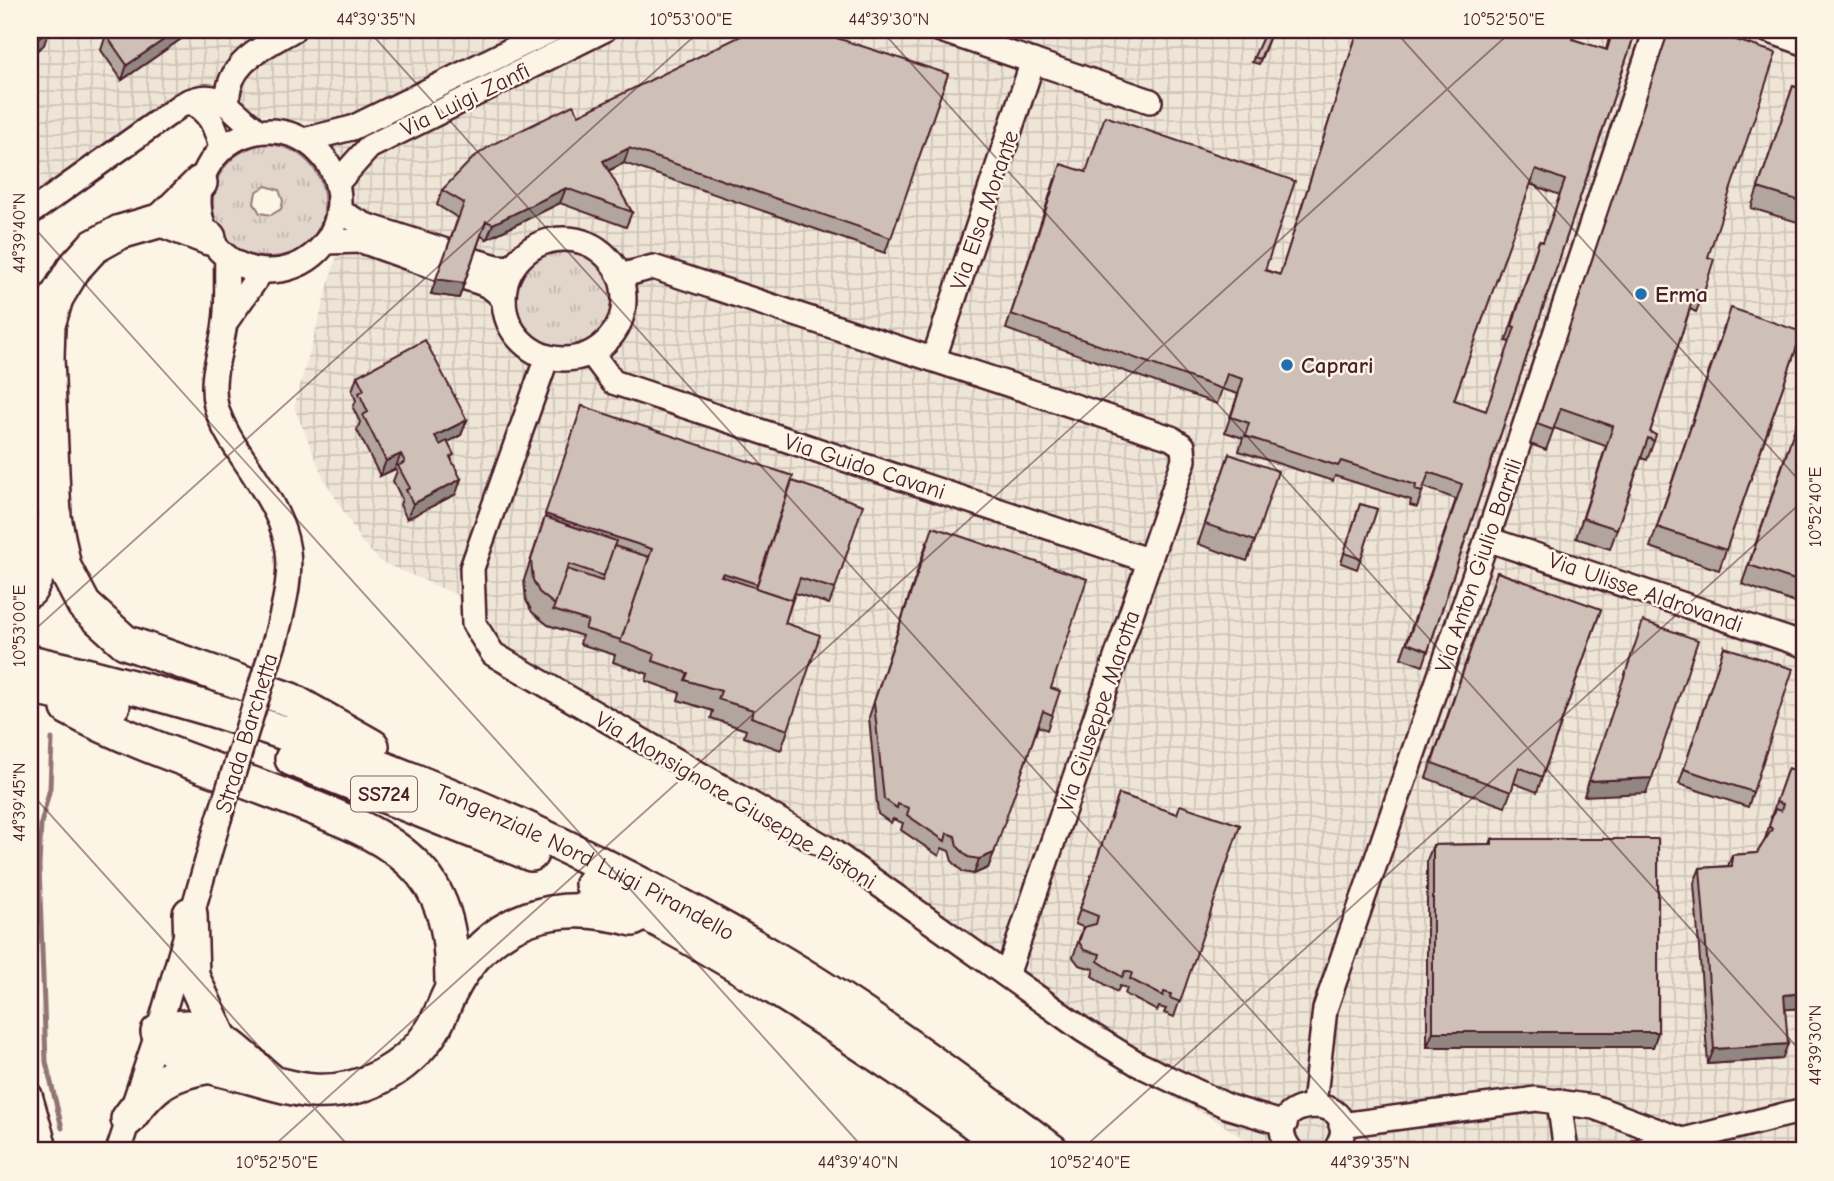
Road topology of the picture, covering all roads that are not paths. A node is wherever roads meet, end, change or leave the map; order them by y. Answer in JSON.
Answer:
{"nodes":[{"id":1,"x":293,"y":30,"type":"edge"},
{"id":2,"x":550,"y":30,"type":"edge"},
{"id":3,"x":604,"y":30,"type":"edge"},
{"id":4,"x":941,"y":30,"type":"edge"},
{"id":5,"x":1656,"y":30,"type":"edge"},
{"id":6,"x":1766,"y":30,"type":"edge"},
{"id":7,"x":1804,"y":43,"type":"edge"},
{"id":8,"x":1033,"y":61,"type":"junction"},
{"id":9,"x":189,"y":101,"type":"junction"},
{"id":10,"x":1150,"y":101,"type":"dead end"},
{"id":11,"x":228,"y":106,"type":"junction"},
{"id":12,"x":258,"y":131,"type":"junction"},
{"id":13,"x":304,"y":139,"type":"junction"},
{"id":14,"x":221,"y":148,"type":"junction"},
{"id":15,"x":200,"y":183,"type":"junction"},
{"id":16,"x":337,"y":183,"type":"junction"},
{"id":17,"x":338,"y":211,"type":"junction"},
{"id":18,"x":30,"y":213,"type":"edge"},
{"id":19,"x":162,"y":220,"type":"junction"},
{"id":20,"x":326,"y":242,"type":"junction"},
{"id":21,"x":218,"y":248,"type":"junction"},
{"id":22,"x":512,"y":268,"type":"junction"},
{"id":23,"x":261,"y":271,"type":"junction"},
{"id":24,"x":620,"y":276,"type":"junction"},
{"id":25,"x":504,"y":301,"type":"junction"},
{"id":26,"x":225,"y":323,"type":"junction"},
{"id":27,"x":592,"y":354,"type":"junction"},
{"id":28,"x":547,"y":357,"type":"junction"},
{"id":29,"x":934,"y":358,"type":"junction"},
{"id":30,"x":54,"y":517,"type":"junction"},
{"id":31,"x":1488,"y":539,"type":"junction"},
{"id":32,"x":1150,"y":561,"type":"junction"},
{"id":33,"x":30,"y":590,"type":"edge"},
{"id":34,"x":1804,"y":645,"type":"edge"},
{"id":35,"x":33,"y":679,"type":"edge"},
{"id":36,"x":491,"y":811,"type":"junction"},
{"id":37,"x":190,"y":914,"type":"junction"},
{"id":38,"x":718,"y":953,"type":"junction"},
{"id":39,"x":1007,"y":975,"type":"junction"},
{"id":40,"x":452,"y":989,"type":"junction"},
{"id":41,"x":158,"y":1032,"type":"junction"},
{"id":42,"x":216,"y":1054,"type":"junction"},
{"id":43,"x":30,"y":1095,"type":"edge"},
{"id":44,"x":1559,"y":1101,"type":"junction"},
{"id":45,"x":1314,"y":1104,"type":"junction"},
{"id":46,"x":1804,"y":1110,"type":"edge"},
{"id":47,"x":128,"y":1119,"type":"junction"},
{"id":48,"x":1285,"y":1124,"type":"junction"},
{"id":49,"x":1341,"y":1125,"type":"junction"},
{"id":50,"x":1685,"y":1141,"type":"junction"},
{"id":51,"x":46,"y":1151,"type":"edge"},
{"id":52,"x":118,"y":1151,"type":"edge"},
{"id":53,"x":1013,"y":1151,"type":"edge"},
{"id":54,"x":1052,"y":1151,"type":"edge"},
{"id":55,"x":1291,"y":1151,"type":"edge"},
{"id":56,"x":1335,"y":1151,"type":"edge"},
{"id":57,"x":1566,"y":1151,"type":"edge"},
{"id":58,"x":1639,"y":1151,"type":"edge"}],
"edges":[{"from":1,"to":11,"type":"street"},
{"from":2,"to":13,"type":"street","name":"Via Luigi Zanfi"},
{"from":3,"to":16,"type":"street","name":"Via Luigi Zanfi"},
{"from":4,"to":8,"type":"street"},
{"from":5,"to":31,"type":"street","name":"Via Anton Giulio Barrili"},
{"from":6,"to":7,"type":"street"},
{"from":8,"to":10,"type":"street"},
{"from":8,"to":29,"type":"street","name":"Via Elsa Morante"},
{"from":9,"to":11,"type":"street"},
{"from":9,"to":14,"type":"street"},
{"from":9,"to":18,"type":"street"},
{"from":11,"to":12,"type":"street"},
{"from":12,"to":13,"type":"street"},
{"from":12,"to":14,"type":"street"},
{"from":13,"to":16,"type":"street"},
{"from":14,"to":15,"type":"street"},
{"from":15,"to":19,"type":"highway"},
{"from":15,"to":21,"type":"street"},
{"from":16,"to":17,"type":"street"},
{"from":17,"to":20,"type":"street"},
{"from":17,"to":20,"type":"street"},
{"from":19,"to":21,"type":"highway"},
{"from":19,"to":30,"type":"highway"},
{"from":20,"to":23,"type":"street"},
{"from":21,"to":23,"type":"street"},
{"from":21,"to":26,"type":"street","name":"Strada Barchetta"},
{"from":22,"to":24,"type":"street"},
{"from":22,"to":25,"type":"street"},
{"from":22,"to":25,"type":"street"},
{"from":23,"to":26,"type":"street","name":"Strada Barchetta"},
{"from":24,"to":27,"type":"street"},
{"from":24,"to":29,"type":"street"},
{"from":25,"to":28,"type":"street"},
{"from":26,"to":37,"type":"street","name":"Strada Barchetta","bridge":true},
{"from":27,"to":28,"type":"street"},
{"from":27,"to":32,"type":"street","name":"Via Guido Cavani"},
{"from":28,"to":39,"type":"street","name":"Via Monsignore Giuseppe Pistoni"},
{"from":29,"to":32,"type":"street","name":"Via Giuseppe Marotta"},
{"from":30,"to":33,"type":"highway"},
{"from":30,"to":36,"type":"highway"},
{"from":31,"to":34,"type":"street","name":"Via Ulisse Aldrovandi"},
{"from":31,"to":45,"type":"street","name":"Via Anton Giulio Barrili"},
{"from":32,"to":39,"type":"street","name":"Via Giuseppe Marotta"},
{"from":35,"to":36,"type":"highway","name":"Tangenziale Nord Luigi Pirandello","number":"SS724"},
{"from":35,"to":38,"type":"highway","name":"Tangenziale Nord Luigi Pirandello","number":"SS724"},
{"from":35,"to":40,"type":"highway"},
{"from":36,"to":54,"type":"highway","name":"Tangenziale Nord Luigi Pirandello","number":"SS724"},
{"from":37,"to":41,"type":"street","name":"Strada Barchetta"},
{"from":37,"to":42,"type":"highway"},
{"from":38,"to":40,"type":"highway"},
{"from":38,"to":53,"type":"highway","name":"Tangenziale Nord Luigi Pirandello","number":"SS724"},
{"from":39,"to":48,"type":"street","name":"Via Monsignore Giuseppe Pistoni"},
{"from":40,"to":42,"type":"highway"},
{"from":41,"to":42,"type":"highway"},
{"from":41,"to":47,"type":"street","name":"Strada Barchetta"},
{"from":42,"to":47,"type":"highway"},
{"from":43,"to":51,"type":"street"},
{"from":44,"to":49,"type":"street"},
{"from":44,"to":50,"type":"street"},
{"from":44,"to":57,"type":"street"},
{"from":45,"to":48,"type":"street"},
{"from":45,"to":49,"type":"street"},
{"from":46,"to":50,"type":"street"},
{"from":47,"to":52,"type":"street","name":"Strada Barchetta"},
{"from":48,"to":55,"type":"street"},
{"from":49,"to":56,"type":"street"},
{"from":50,"to":58,"type":"street"}]}
